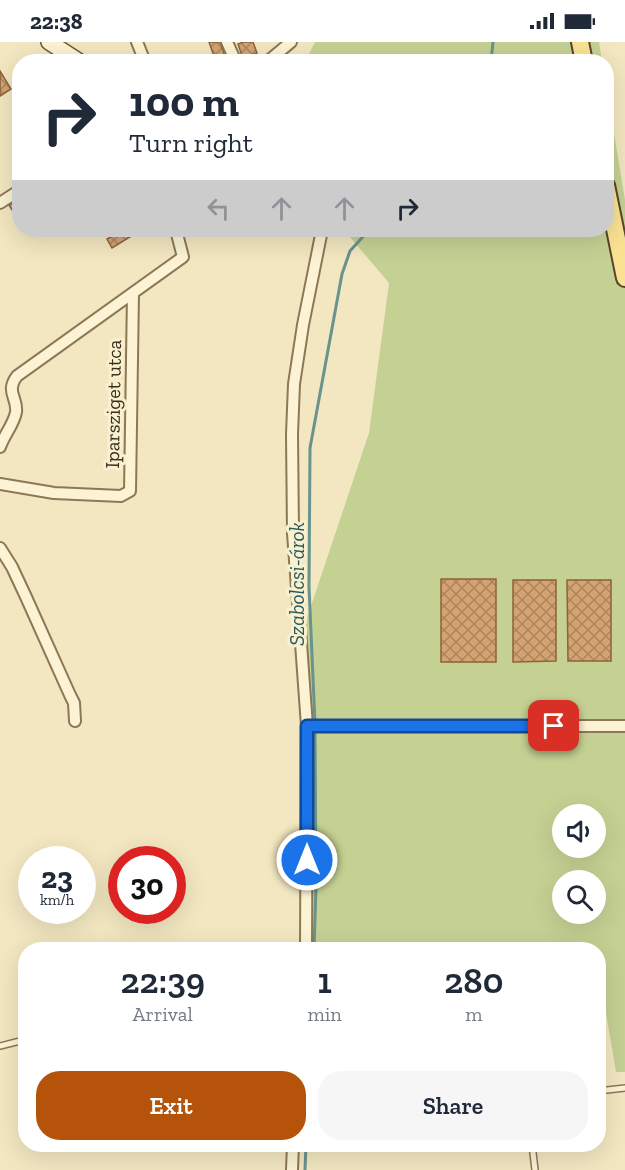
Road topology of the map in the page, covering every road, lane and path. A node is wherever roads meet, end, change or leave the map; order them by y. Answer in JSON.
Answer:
{"nodes":[{"id":1,"x":49,"y":42,"type":"edge"},
{"id":2,"x":291,"y":42,"type":"edge"},
{"id":3,"x":68,"y":54,"type":"edge"},
{"id":4,"x":277,"y":54,"type":"edge"},
{"id":5,"x":614,"y":224,"type":"edge"},
{"id":6,"x":178,"y":237,"type":"edge"},
{"id":7,"x":321,"y":237,"type":"edge"},
{"id":8,"x":625,"y":278,"type":"edge"},
{"id":9,"x":133,"y":293,"type":"junction"},
{"id":10,"x":0,"y":447,"type":"edge"},
{"id":11,"x":0,"y":484,"type":"edge"},
{"id":12,"x":0,"y":548,"type":"edge"},
{"id":13,"x":75,"y":721,"type":"dead end"},
{"id":14,"x":312,"y":726,"type":"junction"},
{"id":15,"x":625,"y":726,"type":"edge"},
{"id":16,"x":306,"y":942,"type":"edge"},
{"id":17,"x":18,"y":1042,"type":"edge"},
{"id":18,"x":0,"y":1046,"type":"edge"},
{"id":19,"x":625,"y":1088,"type":"edge"},
{"id":20,"x":606,"y":1090,"type":"edge"},
{"id":21,"x":293,"y":1152,"type":"edge"},
{"id":22,"x":533,"y":1152,"type":"edge"},
{"id":23,"x":292,"y":1170,"type":"edge"},
{"id":24,"x":535,"y":1170,"type":"edge"}],
"edges":[{"from":1,"to":3,"type":"main road"},
{"from":2,"to":4,"type":"street"},
{"from":5,"to":8,"type":"main road"},
{"from":6,"to":9,"type":"street","name":"Iparsziget utca"},
{"from":7,"to":14,"type":"street"},
{"from":9,"to":10,"type":"street","name":"Iparsziget utca"},
{"from":9,"to":11,"type":"street","name":"Iparsziget utca"},
{"from":12,"to":13,"type":"street"},
{"from":14,"to":15,"type":"street"},
{"from":14,"to":16,"type":"street"},
{"from":17,"to":18,"type":"lane"},
{"from":19,"to":20,"type":"lane"},
{"from":21,"to":23,"type":"street"},
{"from":22,"to":24,"type":"lane"}]}
